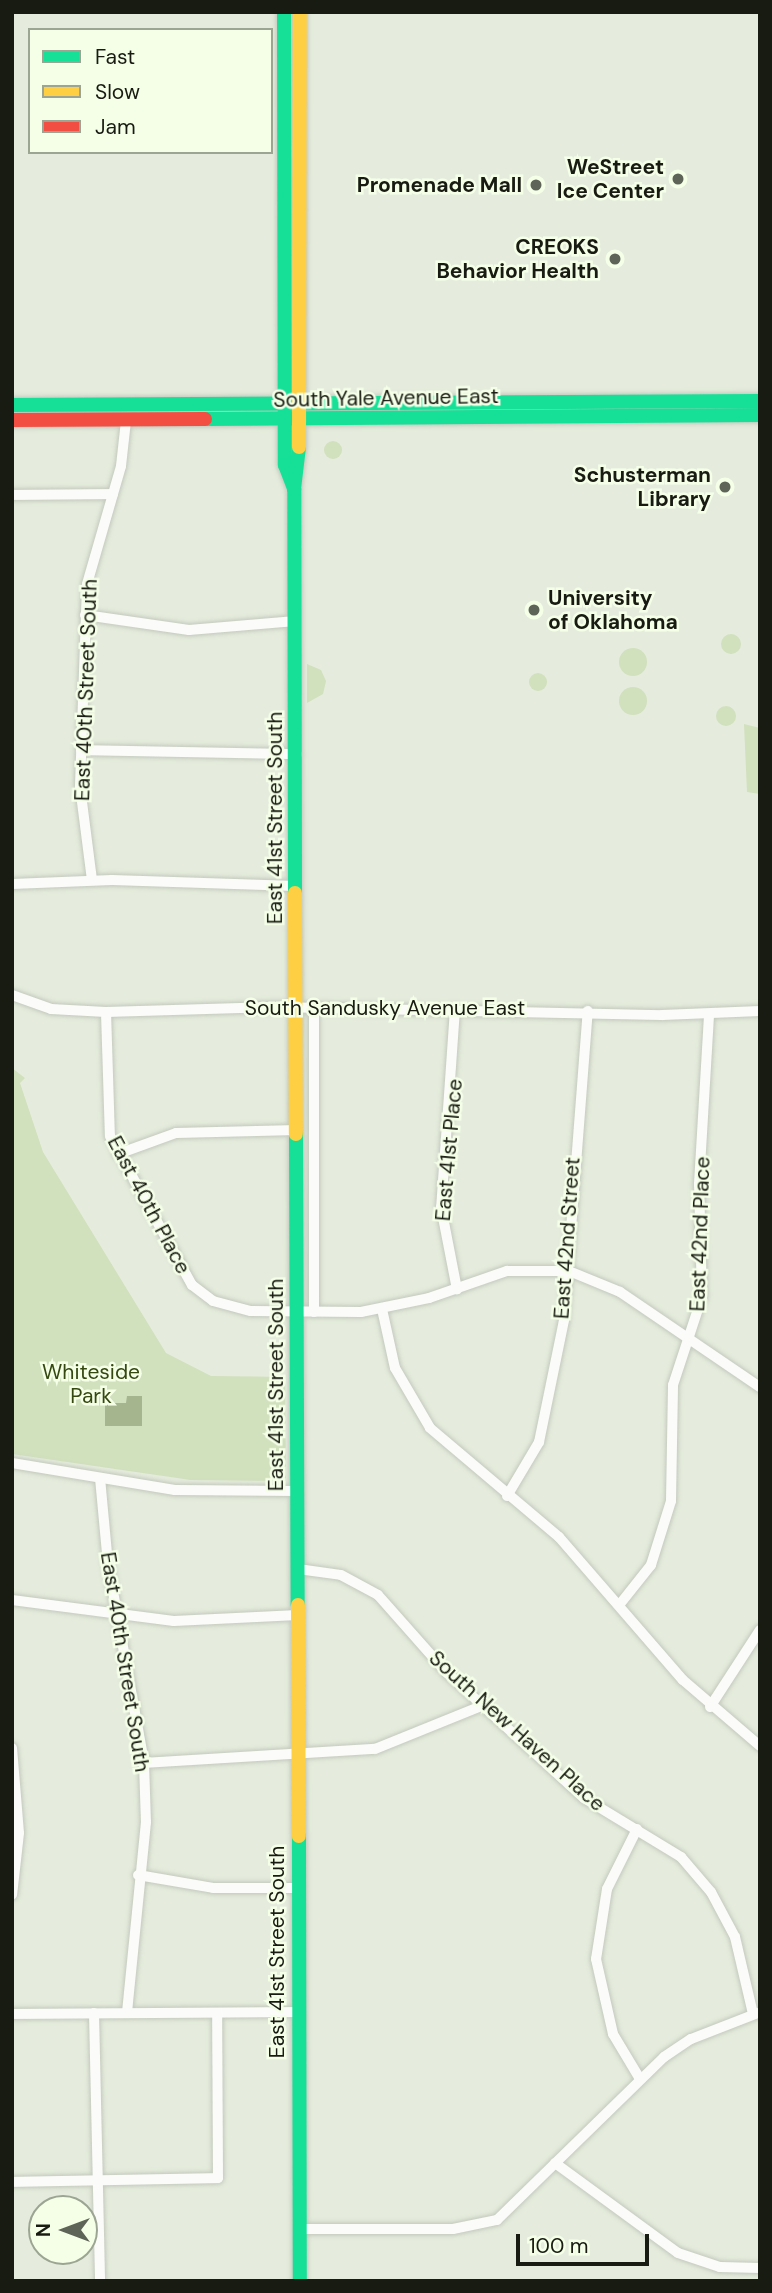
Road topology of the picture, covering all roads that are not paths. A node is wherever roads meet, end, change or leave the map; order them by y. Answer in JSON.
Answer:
{"nodes":[{"id":1,"x":284,"y":12,"type":"edge"},
{"id":2,"x":300,"y":12,"type":"edge"},
{"id":3,"x":300,"y":154,"type":"junction"},
{"id":4,"x":285,"y":155,"type":"junction"},
{"id":5,"x":760,"y":401,"type":"edge"},
{"id":6,"x":525,"y":402,"type":"junction"},
{"id":7,"x":12,"y":405,"type":"edge"},
{"id":8,"x":285,"y":405,"type":"junction"},
{"id":9,"x":301,"y":405,"type":"junction"},
{"id":10,"x":760,"y":415,"type":"edge"},
{"id":11,"x":503,"y":417,"type":"junction"},
{"id":12,"x":12,"y":420,"type":"edge"},
{"id":13,"x":126,"y":421,"type":"junction"},
{"id":14,"x":285,"y":421,"type":"junction"},
{"id":15,"x":301,"y":421,"type":"junction"},
{"id":16,"x":293,"y":489,"type":"junction"},
{"id":17,"x":113,"y":494,"type":"junction"},
{"id":18,"x":12,"y":495,"type":"edge"},
{"id":19,"x":85,"y":615,"type":"junction"},
{"id":20,"x":296,"y":621,"type":"junction"},
{"id":21,"x":81,"y":750,"type":"junction"},
{"id":22,"x":297,"y":754,"type":"junction"},
{"id":23,"x":92,"y":880,"type":"junction"},
{"id":24,"x":12,"y":884,"type":"edge"},
{"id":25,"x":296,"y":887,"type":"junction"},
{"id":26,"x":12,"y":995,"type":"edge"},
{"id":27,"x":296,"y":1009,"type":"junction"},
{"id":28,"x":455,"y":1009,"type":"junction"},
{"id":29,"x":314,"y":1010,"type":"junction"},
{"id":30,"x":760,"y":1011,"type":"edge"},
{"id":31,"x":106,"y":1012,"type":"junction"},
{"id":32,"x":588,"y":1012,"type":"junction"},
{"id":33,"x":709,"y":1014,"type":"junction"},
{"id":34,"x":297,"y":1130,"type":"junction"},
{"id":35,"x":118,"y":1154,"type":"junction"},
{"id":36,"x":569,"y":1270,"type":"junction"},
{"id":37,"x":457,"y":1289,"type":"junction"},
{"id":38,"x":382,"y":1309,"type":"junction"},
{"id":39,"x":296,"y":1312,"type":"junction"},
{"id":40,"x":314,"y":1312,"type":"junction"},
{"id":41,"x":688,"y":1342,"type":"junction"},
{"id":42,"x":760,"y":1387,"type":"edge"},
{"id":43,"x":12,"y":1464,"type":"edge"},
{"id":44,"x":100,"y":1478,"type":"junction"},
{"id":45,"x":297,"y":1491,"type":"junction"},
{"id":46,"x":507,"y":1496,"type":"junction"},
{"id":47,"x":298,"y":1569,"type":"junction"},
{"id":48,"x":12,"y":1600,"type":"edge"},
{"id":49,"x":620,"y":1604,"type":"junction"},
{"id":50,"x":117,"y":1615,"type":"junction"},
{"id":51,"x":298,"y":1615,"type":"junction"},
{"id":52,"x":760,"y":1630,"type":"edge"},
{"id":53,"x":484,"y":1705,"type":"junction"},
{"id":54,"x":710,"y":1707,"type":"junction"},
{"id":55,"x":760,"y":1746,"type":"edge"},
{"id":56,"x":12,"y":1748,"type":"edge"},
{"id":57,"x":298,"y":1755,"type":"junction"},
{"id":58,"x":144,"y":1762,"type":"junction"},
{"id":59,"x":637,"y":1829,"type":"junction"},
{"id":60,"x":138,"y":1875,"type":"junction"},
{"id":61,"x":298,"y":1888,"type":"junction"},
{"id":62,"x":12,"y":1895,"type":"edge"},
{"id":63,"x":298,"y":2012,"type":"junction"},
{"id":64,"x":94,"y":2013,"type":"junction"},
{"id":65,"x":127,"y":2013,"type":"junction"},
{"id":66,"x":217,"y":2013,"type":"junction"},
{"id":67,"x":757,"y":2013,"type":"edge"},
{"id":68,"x":12,"y":2014,"type":"edge"},
{"id":69,"x":640,"y":2079,"type":"junction"},
{"id":70,"x":555,"y":2163,"type":"junction"},
{"id":71,"x":96,"y":2178,"type":"junction"},
{"id":72,"x":12,"y":2182,"type":"edge"},
{"id":73,"x":300,"y":2229,"type":"junction"},
{"id":74,"x":760,"y":2268,"type":"edge"},
{"id":75,"x":100,"y":2281,"type":"edge"},
{"id":76,"x":300,"y":2281,"type":"edge"}],
"edges":[{"from":1,"to":4,"type":"main road","name":"East 41st Street South"},
{"from":2,"to":3,"type":"main road","name":"East 41st Street South"},
{"from":3,"to":4,"type":"main road"},
{"from":3,"to":9,"type":"main road","name":"East 41st Street South"},
{"from":4,"to":8,"type":"main road","name":"East 41st Street South"},
{"from":5,"to":6,"type":"main road","name":"South Yale Avenue East"},
{"from":6,"to":9,"type":"main road","name":"South Yale Avenue East"},
{"from":6,"to":11,"type":"main road"},
{"from":7,"to":8,"type":"main road","name":"South Yale Avenue East"},
{"from":8,"to":9,"type":"main road","name":"South Yale Avenue East"},
{"from":8,"to":14,"type":"main road","name":"East 41st Street South"},
{"from":9,"to":15,"type":"main road","name":"East 41st Street South"},
{"from":10,"to":11,"type":"main road","name":"South Yale Avenue East"},
{"from":11,"to":15,"type":"main road","name":"South Yale Avenue East"},
{"from":12,"to":13,"type":"main road","name":"South Yale Avenue East"},
{"from":13,"to":14,"type":"main road","name":"South Yale Avenue East"},
{"from":13,"to":17,"type":"street","name":"East 40th Street South"},
{"from":14,"to":15,"type":"main road","name":"South Yale Avenue East"},
{"from":14,"to":16,"type":"main road","name":"East 41st Street South"},
{"from":15,"to":16,"type":"main road","name":"East 41st Street South"},
{"from":16,"to":20,"type":"main road","name":"East 41st Street South"},
{"from":17,"to":18,"type":"street"},
{"from":17,"to":19,"type":"street","name":"East 40th Street South"},
{"from":19,"to":20,"type":"street"},
{"from":19,"to":21,"type":"street","name":"East 40th Street South"},
{"from":20,"to":22,"type":"main road","name":"East 41st Street South"},
{"from":21,"to":22,"type":"street"},
{"from":21,"to":23,"type":"street","name":"East 40th Street South"},
{"from":22,"to":25,"type":"main road","name":"East 41st Street South"},
{"from":23,"to":24,"type":"street"},
{"from":23,"to":25,"type":"street"},
{"from":25,"to":27,"type":"main road","name":"East 41st Street South"},
{"from":26,"to":31,"type":"street","name":"South Sandusky Avenue East"},
{"from":27,"to":29,"type":"street","name":"South Sandusky Avenue East"},
{"from":27,"to":31,"type":"street","name":"South Sandusky Avenue East"},
{"from":27,"to":34,"type":"main road","name":"East 41st Street South"},
{"from":28,"to":29,"type":"street","name":"South Sandusky Avenue East"},
{"from":28,"to":32,"type":"street","name":"South Sandusky Avenue East"},
{"from":28,"to":37,"type":"street","name":"East 41st Place"},
{"from":29,"to":40,"type":"street","name":"East 41st Street South"},
{"from":30,"to":33,"type":"street","name":"South Sandusky Avenue East"},
{"from":31,"to":35,"type":"street","name":"East 40th Place"},
{"from":32,"to":33,"type":"street","name":"South Sandusky Avenue East"},
{"from":32,"to":36,"type":"street","name":"East 42nd Street"},
{"from":33,"to":41,"type":"street","name":"East 42nd Place"},
{"from":34,"to":35,"type":"street"},
{"from":34,"to":39,"type":"main road","name":"East 41st Street South"},
{"from":35,"to":39,"type":"street","name":"East 40th Place"},
{"from":36,"to":37,"type":"street","name":"East 40th Place"},
{"from":36,"to":41,"type":"street"},
{"from":36,"to":46,"type":"street","name":"East 42nd Street"},
{"from":37,"to":38,"type":"street","name":"East 40th Place"},
{"from":38,"to":40,"type":"street","name":"East 40th Place"},
{"from":38,"to":46,"type":"street"},
{"from":39,"to":40,"type":"street","name":"East 40th Place"},
{"from":39,"to":45,"type":"main road","name":"East 41st Street South"},
{"from":41,"to":42,"type":"street"},
{"from":41,"to":49,"type":"street","name":"East 42nd Place"},
{"from":43,"to":44,"type":"street"},
{"from":44,"to":45,"type":"street"},
{"from":44,"to":50,"type":"street","name":"East 40th Street South"},
{"from":45,"to":47,"type":"main road","name":"East 41st Street South"},
{"from":46,"to":49,"type":"street"},
{"from":47,"to":51,"type":"main road","name":"East 41st Street South"},
{"from":47,"to":53,"type":"street","name":"South New Haven Place"},
{"from":48,"to":50,"type":"street"},
{"from":49,"to":54,"type":"street"},
{"from":50,"to":51,"type":"street"},
{"from":50,"to":58,"type":"street","name":"East 40th Street South"},
{"from":51,"to":57,"type":"main road","name":"East 41st Street South"},
{"from":52,"to":54,"type":"street"},
{"from":53,"to":57,"type":"street"},
{"from":53,"to":59,"type":"street","name":"South New Haven Place"},
{"from":54,"to":55,"type":"street"},
{"from":56,"to":62,"type":"street"},
{"from":57,"to":58,"type":"street"},
{"from":57,"to":61,"type":"main road","name":"East 41st Street South"},
{"from":58,"to":60,"type":"street","name":"East 40th Street South"},
{"from":59,"to":67,"type":"street","name":"South New Haven Place"},
{"from":59,"to":69,"type":"street"},
{"from":60,"to":61,"type":"street"},
{"from":60,"to":65,"type":"street","name":"East 40th Street South"},
{"from":61,"to":63,"type":"main road","name":"East 41st Street South"},
{"from":63,"to":66,"type":"street"},
{"from":63,"to":73,"type":"main road","name":"East 41st Street South"},
{"from":64,"to":65,"type":"street"},
{"from":64,"to":68,"type":"street"},
{"from":64,"to":71,"type":"street"},
{"from":65,"to":66,"type":"street"},
{"from":66,"to":71,"type":"street"},
{"from":67,"to":69,"type":"street"},
{"from":69,"to":70,"type":"street"},
{"from":70,"to":73,"type":"street"},
{"from":70,"to":74,"type":"street"},
{"from":71,"to":72,"type":"street"},
{"from":71,"to":75,"type":"street"},
{"from":73,"to":76,"type":"main road","name":"East 41st Street South"}]}
